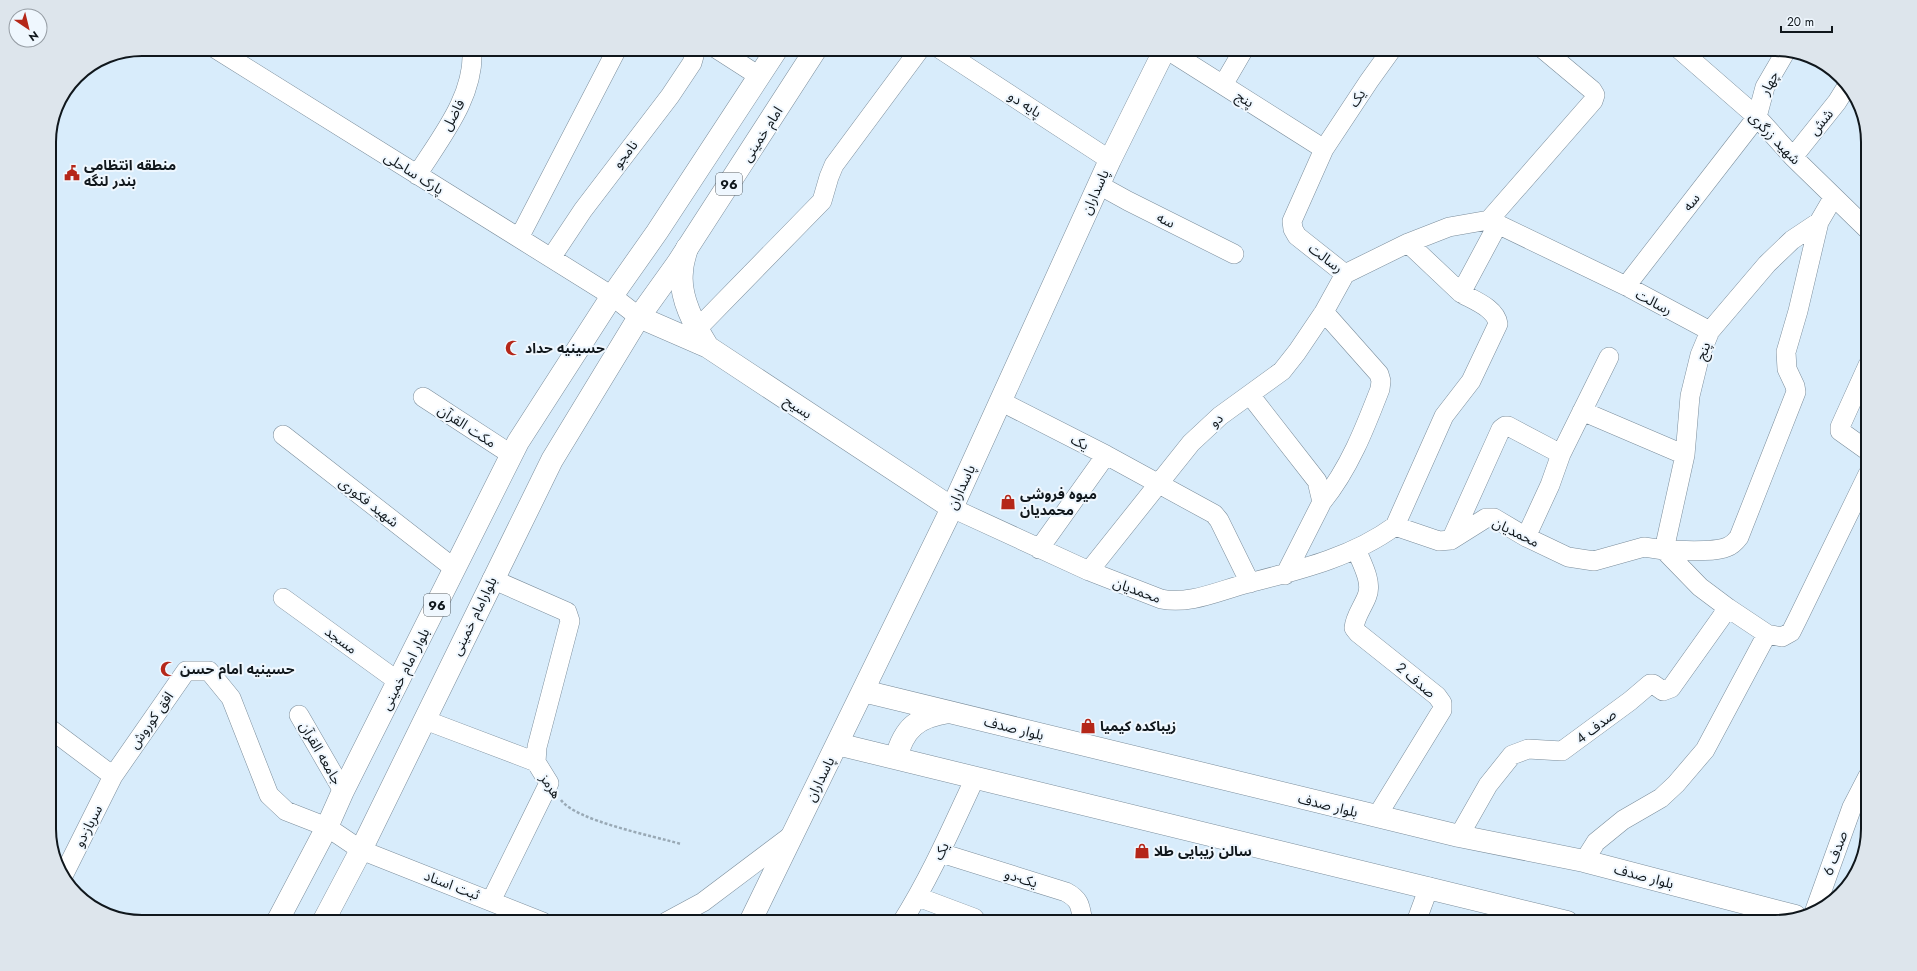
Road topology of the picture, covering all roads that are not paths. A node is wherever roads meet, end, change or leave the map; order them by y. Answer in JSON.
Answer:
{"nodes":[{"id":1,"x":227,"y":56,"type":"edge"},
{"id":2,"x":472,"y":56,"type":"edge"},
{"id":3,"x":613,"y":56,"type":"edge"},
{"id":4,"x":694,"y":56,"type":"edge"},
{"id":5,"x":729,"y":56,"type":"edge"},
{"id":6,"x":772,"y":56,"type":"edge"},
{"id":7,"x":811,"y":56,"type":"edge"},
{"id":8,"x":915,"y":56,"type":"edge"},
{"id":9,"x":951,"y":56,"type":"edge"},
{"id":10,"x":1162,"y":56,"type":"edge"},
{"id":11,"x":1177,"y":56,"type":"edge"},
{"id":12,"x":1240,"y":56,"type":"edge"},
{"id":13,"x":1387,"y":56,"type":"edge"},
{"id":14,"x":1551,"y":56,"type":"edge"},
{"id":15,"x":1687,"y":56,"type":"edge"},
{"id":16,"x":1783,"y":57,"type":"edge"},
{"id":17,"x":759,"y":76,"type":"junction"},
{"id":18,"x":1223,"y":85,"type":"junction"},
{"id":19,"x":1844,"y":90,"type":"edge"},
{"id":20,"x":1757,"y":117,"type":"junction"},
{"id":21,"x":1324,"y":148,"type":"junction"},
{"id":22,"x":1793,"y":157,"type":"junction"},
{"id":23,"x":1110,"y":160,"type":"junction"},
{"id":24,"x":418,"y":175,"type":"junction"},
{"id":25,"x":1099,"y":185,"type":"junction"},
{"id":26,"x":1833,"y":198,"type":"junction"},
{"id":27,"x":1494,"y":222,"type":"junction"},
{"id":28,"x":1819,"y":222,"type":"junction"},
{"id":29,"x":1861,"y":224,"type":"edge"},
{"id":30,"x":519,"y":238,"type":"junction"},
{"id":31,"x":1408,"y":243,"type":"junction"},
{"id":32,"x":687,"y":248,"type":"junction"},
{"id":33,"x":1234,"y":254,"type":"dead end"},
{"id":34,"x":551,"y":258,"type":"junction"},
{"id":35,"x":1345,"y":274,"type":"junction"},
{"id":36,"x":1626,"y":286,"type":"junction"},
{"id":37,"x":1460,"y":293,"type":"junction"},
{"id":38,"x":612,"y":296,"type":"junction"},
{"id":39,"x":1324,"y":312,"type":"junction"},
{"id":40,"x":639,"y":317,"type":"junction"},
{"id":41,"x":1710,"y":332,"type":"junction"},
{"id":42,"x":702,"y":338,"type":"junction"},
{"id":43,"x":1609,"y":357,"type":"dead end"},
{"id":44,"x":1861,"y":380,"type":"edge"},
{"id":45,"x":1250,"y":395,"type":"junction"},
{"id":46,"x":423,"y":397,"type":"dead end"},
{"id":47,"x":1000,"y":401,"type":"junction"},
{"id":48,"x":1582,"y":411,"type":"junction"},
{"id":49,"x":282,"y":435,"type":"dead end"},
{"id":50,"x":1861,"y":446,"type":"edge"},
{"id":51,"x":1561,"y":454,"type":"junction"},
{"id":52,"x":512,"y":455,"type":"junction"},
{"id":53,"x":1106,"y":455,"type":"junction"},
{"id":54,"x":1685,"y":455,"type":"junction"},
{"id":55,"x":1158,"y":485,"type":"junction"},
{"id":56,"x":1861,"y":488,"type":"edge"},
{"id":57,"x":1322,"y":502,"type":"junction"},
{"id":58,"x":952,"y":508,"type":"junction"},
{"id":59,"x":1395,"y":526,"type":"junction"},
{"id":60,"x":1526,"y":537,"type":"junction"},
{"id":61,"x":1451,"y":540,"type":"junction"},
{"id":62,"x":1040,"y":549,"type":"junction"},
{"id":63,"x":1356,"y":549,"type":"junction"},
{"id":64,"x":1664,"y":550,"type":"junction"},
{"id":65,"x":454,"y":569,"type":"junction"},
{"id":66,"x":1089,"y":572,"type":"junction"},
{"id":67,"x":1285,"y":575,"type":"junction"},
{"id":68,"x":492,"y":579,"type":"junction"},
{"id":69,"x":1250,"y":583,"type":"junction"},
{"id":70,"x":283,"y":598,"type":"dead end"},
{"id":71,"x":1728,"y":608,"type":"junction"},
{"id":72,"x":1767,"y":634,"type":"junction"},
{"id":73,"x":399,"y":682,"type":"junction"},
{"id":74,"x":863,"y":691,"type":"junction"},
{"id":75,"x":950,"y":712,"type":"junction"},
{"id":76,"x":299,"y":715,"type":"dead end"},
{"id":77,"x":425,"y":720,"type":"junction"},
{"id":78,"x":56,"y":733,"type":"edge"},
{"id":79,"x":837,"y":744,"type":"junction"},
{"id":80,"x":896,"y":758,"type":"junction"},
{"id":81,"x":536,"y":762,"type":"junction"},
{"id":82,"x":113,"y":776,"type":"junction"},
{"id":83,"x":975,"y":778,"type":"junction"},
{"id":84,"x":1861,"y":790,"type":"edge"},
{"id":85,"x":343,"y":791,"type":"junction"},
{"id":86,"x":1377,"y":816,"type":"junction"},
{"id":87,"x":328,"y":827,"type":"junction"},
{"id":88,"x":792,"y":836,"type":"junction"},
{"id":89,"x":1459,"y":836,"type":"junction"},
{"id":90,"x":361,"y":850,"type":"junction"},
{"id":91,"x":940,"y":853,"type":"junction"},
{"id":92,"x":1584,"y":861,"type":"junction"},
{"id":93,"x":66,"y":870,"type":"edge"},
{"id":94,"x":1429,"y":887,"type":"junction"},
{"id":95,"x":918,"y":897,"type":"junction"},
{"id":96,"x":491,"y":901,"type":"junction"},
{"id":97,"x":1817,"y":903,"type":"edge"},
{"id":98,"x":1787,"y":914,"type":"edge"},
{"id":99,"x":281,"y":915,"type":"edge"},
{"id":100,"x":327,"y":915,"type":"edge"},
{"id":101,"x":526,"y":915,"type":"edge"},
{"id":102,"x":679,"y":915,"type":"edge"},
{"id":103,"x":753,"y":915,"type":"edge"},
{"id":104,"x":906,"y":915,"type":"edge"},
{"id":105,"x":966,"y":915,"type":"edge"},
{"id":106,"x":1082,"y":915,"type":"edge"},
{"id":107,"x":1419,"y":915,"type":"edge"},
{"id":108,"x":1533,"y":915,"type":"edge"}],
"edges":[{"from":1,"to":24,"type":"street","name":"پارک ساحلی"},
{"from":2,"to":24,"type":"street","name":"فاضل"},
{"from":3,"to":30,"type":"street"},
{"from":4,"to":34,"type":"street","name":"نامجو"},
{"from":5,"to":17,"type":"street"},
{"from":6,"to":17,"type":"main road","number":"96"},
{"from":7,"to":32,"type":"main road","name":"امام خمینی","number":"96"},
{"from":8,"to":42,"type":"street"},
{"from":9,"to":23,"type":"street","name":"پایه دو"},
{"from":10,"to":23,"type":"main road","name":"پاسداران"},
{"from":11,"to":18,"type":"street","name":"پنج"},
{"from":12,"to":18,"type":"street"},
{"from":13,"to":21,"type":"street","name":"یک"},
{"from":14,"to":27,"type":"street"},
{"from":15,"to":20,"type":"street","name":"شهید زرگری"},
{"from":16,"to":20,"type":"street","name":"چهار"},
{"from":17,"to":38,"type":"main road","number":"96"},
{"from":18,"to":21,"type":"street","name":"پنج"},
{"from":19,"to":22,"type":"street","name":"شش"},
{"from":20,"to":22,"type":"street","name":"شهید زرگری"},
{"from":20,"to":36,"type":"street","name":"سه"},
{"from":21,"to":35,"type":"street","name":"رسالت"},
{"from":22,"to":26,"type":"street","name":"شهید زرگری"},
{"from":23,"to":25,"type":"main road","name":"پاسداران"},
{"from":24,"to":30,"type":"street","name":"پارک ساحلی"},
{"from":25,"to":33,"type":"street","name":"سه"},
{"from":25,"to":47,"type":"main road","name":"پاسداران"},
{"from":26,"to":28,"type":"street","name":"پنج"},
{"from":26,"to":29,"type":"street","name":"شهید زرگری"},
{"from":27,"to":31,"type":"street","name":"رسالت"},
{"from":27,"to":36,"type":"street","name":"رسالت"},
{"from":27,"to":37,"type":"street"},
{"from":28,"to":41,"type":"street","name":"پنج"},
{"from":28,"to":64,"type":"street","name":"محمدیان"},
{"from":30,"to":34,"type":"street","name":"پارک ساحلی"},
{"from":31,"to":35,"type":"street","name":"رسالت"},
{"from":31,"to":37,"type":"street"},
{"from":32,"to":40,"type":"main road","name":"امام خمینی","number":"96"},
{"from":32,"to":42,"type":"main road"},
{"from":34,"to":38,"type":"street","name":"پارک ساحلی"},
{"from":35,"to":39,"type":"street","name":"دو"},
{"from":36,"to":41,"type":"street","name":"رسالت"},
{"from":37,"to":59,"type":"street"},
{"from":38,"to":40,"type":"street","name":"پارک ساحلی"},
{"from":38,"to":52,"type":"main road","name":"بلوار امام خمینی","number":"96"},
{"from":39,"to":45,"type":"street","name":"دو"},
{"from":39,"to":57,"type":"street"},
{"from":40,"to":42,"type":"main road","name":"بسیح"},
{"from":40,"to":68,"type":"main road","name":"بلوارامام خمینی","number":"96"},
{"from":41,"to":54,"type":"street","name":"پنج"},
{"from":42,"to":58,"type":"main road","name":"بسیح"},
{"from":43,"to":48,"type":"street"},
{"from":44,"to":50,"type":"street"},
{"from":45,"to":55,"type":"street","name":"دو"},
{"from":45,"to":57,"type":"street"},
{"from":46,"to":52,"type":"street","name":"مکت القرآن"},
{"from":47,"to":53,"type":"street","name":"یک"},
{"from":47,"to":58,"type":"main road","name":"پاسداران"},
{"from":48,"to":51,"type":"street"},
{"from":48,"to":54,"type":"street"},
{"from":49,"to":65,"type":"street","name":"شهید فکوری"},
{"from":51,"to":60,"type":"street"},
{"from":51,"to":61,"type":"street"},
{"from":52,"to":65,"type":"main road","name":"بلوار امام خمینی","number":"96"},
{"from":53,"to":55,"type":"street","name":"یک"},
{"from":53,"to":62,"type":"street"},
{"from":54,"to":64,"type":"street","name":"پنج"},
{"from":55,"to":66,"type":"street","name":"دو"},
{"from":55,"to":69,"type":"street","name":"یک"},
{"from":56,"to":72,"type":"street"},
{"from":57,"to":67,"type":"street"},
{"from":58,"to":62,"type":"street","name":"محمدیان"},
{"from":58,"to":74,"type":"main road","name":"پاسداران"},
{"from":59,"to":61,"type":"street"},
{"from":59,"to":63,"type":"street","name":"محمدیان"},
{"from":60,"to":61,"type":"street","name":"محمدیان"},
{"from":60,"to":64,"type":"street","name":"محمدیان"},
{"from":62,"to":66,"type":"street","name":"محمدیان"},
{"from":63,"to":67,"type":"street","name":"محمدیان"},
{"from":63,"to":86,"type":"street","name":"صدف 2"},
{"from":64,"to":71,"type":"street"},
{"from":65,"to":73,"type":"main road","name":"بلوار امام خمینی","number":"96"},
{"from":66,"to":69,"type":"street","name":"محمدیان"},
{"from":67,"to":69,"type":"street","name":"محمدیان"},
{"from":68,"to":77,"type":"main road","name":"بلوارامام خمینی","number":"96"},
{"from":68,"to":81,"type":"street"},
{"from":70,"to":73,"type":"street","name":"مسجد"},
{"from":71,"to":72,"type":"street"},
{"from":71,"to":89,"type":"street","name":"صدف 4"},
{"from":72,"to":92,"type":"street"},
{"from":73,"to":85,"type":"main road","name":"بلوار امام خمینی","number":"96"},
{"from":74,"to":75,"type":"main road","name":"بلوار صدف"},
{"from":74,"to":79,"type":"main road","name":"پاسداران"},
{"from":75,"to":80,"type":"main road"},
{"from":75,"to":86,"type":"main road","name":"بلوار صدف"},
{"from":76,"to":85,"type":"street","name":"جامعه القرآن"},
{"from":77,"to":81,"type":"street","name":"هرمز"},
{"from":77,"to":90,"type":"main road","name":"بلوارامام خمینی","number":"96"},
{"from":78,"to":82,"type":"street"},
{"from":79,"to":80,"type":"main road"},
{"from":79,"to":88,"type":"main road","name":"پاسداران"},
{"from":80,"to":83,"type":"main road"},
{"from":81,"to":96,"type":"street","name":"هرمز"},
{"from":82,"to":87,"type":"street","name":"افق کوروش"},
{"from":82,"to":93,"type":"street","name":"سرباز-دو"},
{"from":83,"to":91,"type":"street","name":"یک"},
{"from":83,"to":94,"type":"main road"},
{"from":84,"to":97,"type":"street","name":"صدف 6"},
{"from":85,"to":87,"type":"main road","name":"بلوار امام خمینی","number":"96"},
{"from":86,"to":89,"type":"main road","name":"بلوار صدف"},
{"from":87,"to":90,"type":"street","name":"ثبت اسناد"},
{"from":87,"to":99,"type":"main road","name":"بلوار امام خمینی","number":"96"},
{"from":88,"to":102,"type":"street"},
{"from":88,"to":103,"type":"main road","name":"پاسداران"},
{"from":89,"to":92,"type":"main road","name":"بلوار صدف"},
{"from":90,"to":96,"type":"street","name":"ثبت اسناد"},
{"from":90,"to":100,"type":"main road","name":"بلوارامام خمینی","number":"96"},
{"from":91,"to":95,"type":"street","name":"یک"},
{"from":91,"to":106,"type":"street","name":"یک-دو"},
{"from":92,"to":98,"type":"main road","name":"بلوار صدف"},
{"from":94,"to":107,"type":"street"},
{"from":94,"to":108,"type":"main road"},
{"from":95,"to":104,"type":"street","name":"یک"},
{"from":95,"to":105,"type":"street"},
{"from":96,"to":101,"type":"street","name":"ثبت اسناد"}]}
